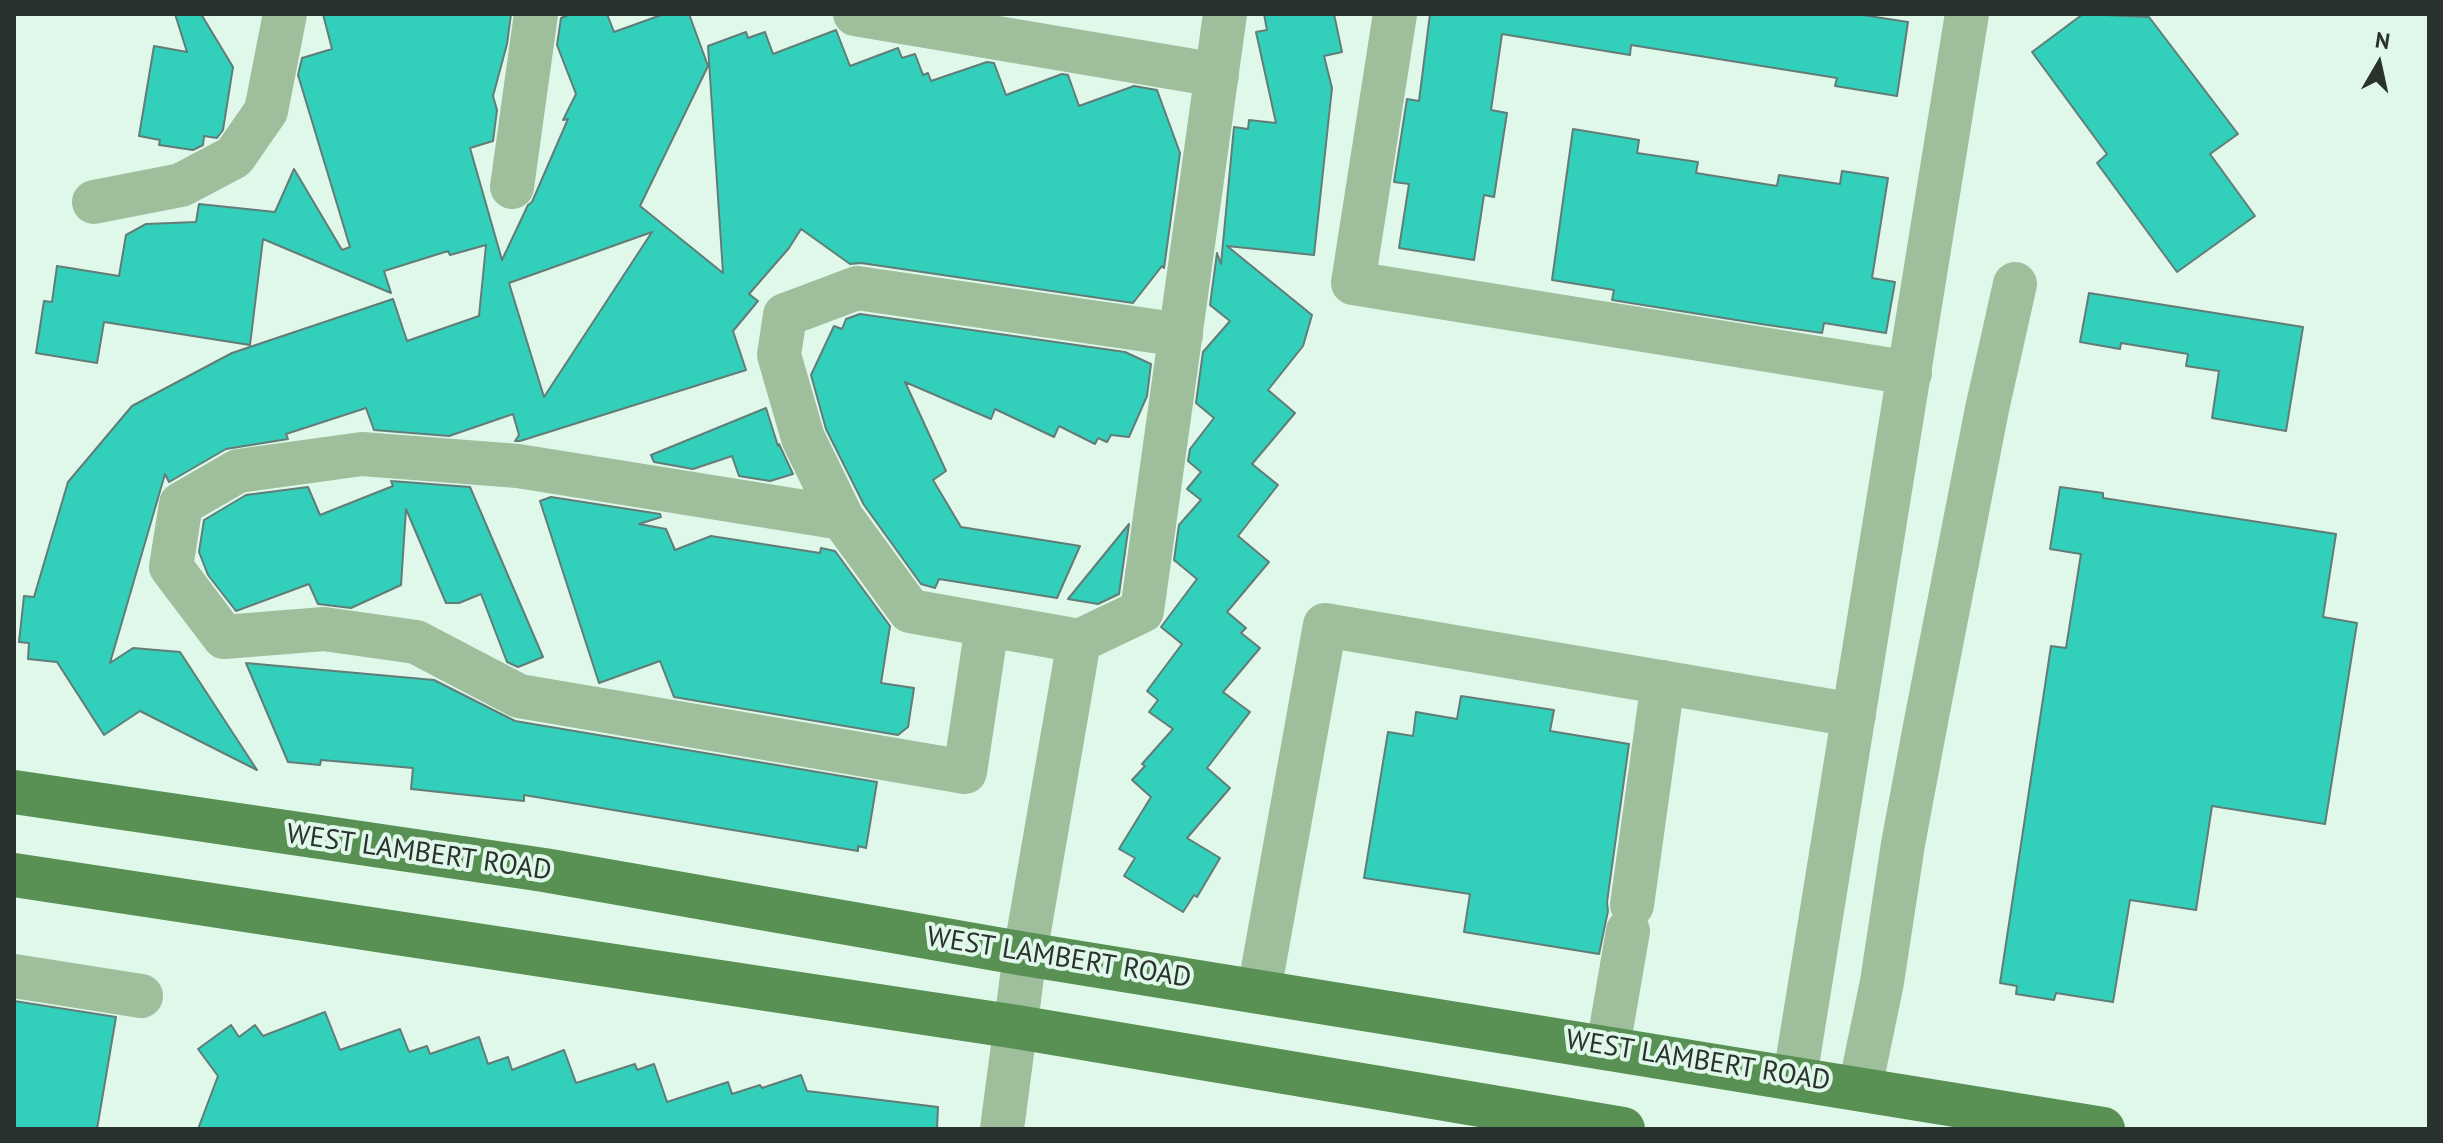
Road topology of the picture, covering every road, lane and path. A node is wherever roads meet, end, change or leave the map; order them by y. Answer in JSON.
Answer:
{"nodes":[{"id":1,"x":285,"y":14,"type":"edge"},
{"id":2,"x":536,"y":14,"type":"edge"},
{"id":3,"x":855,"y":14,"type":"edge"},
{"id":4,"x":1225,"y":14,"type":"edge"},
{"id":5,"x":1395,"y":14,"type":"edge"},
{"id":6,"x":1967,"y":14,"type":"edge"},
{"id":7,"x":1217,"y":75,"type":"junction"},
{"id":8,"x":512,"y":187,"type":"dead end"},
{"id":9,"x":94,"y":202,"type":"dead end"},
{"id":10,"x":2015,"y":284,"type":"dead end"},
{"id":11,"x":1181,"y":335,"type":"junction"},
{"id":12,"x":1910,"y":373,"type":"junction"},
{"id":13,"x":842,"y":518,"type":"junction"},
{"id":14,"x":987,"y":626,"type":"junction"},
{"id":15,"x":1079,"y":641,"type":"junction"},
{"id":16,"x":1663,"y":682,"type":"junction"},
{"id":17,"x":1854,"y":715,"type":"junction"},
{"id":18,"x":14,"y":792,"type":"edge"},
{"id":19,"x":14,"y":875,"type":"edge"},
{"id":20,"x":1025,"y":954,"type":"junction"},
{"id":21,"x":14,"y":976,"type":"edge"},
{"id":22,"x":1259,"y":991,"type":"junction"},
{"id":23,"x":141,"y":996,"type":"dead end"},
{"id":24,"x":1017,"y":1027,"type":"junction"},
{"id":25,"x":1608,"y":1047,"type":"junction"},
{"id":26,"x":1795,"y":1077,"type":"junction"},
{"id":27,"x":1860,"y":1088,"type":"junction"},
{"id":28,"x":1002,"y":1129,"type":"edge"},
{"id":29,"x":1623,"y":1129,"type":"edge"},
{"id":30,"x":2103,"y":1129,"type":"edge"}],
"edges":[{"from":1,"to":9,"type":"lane"},
{"from":2,"to":8,"type":"lane"},
{"from":3,"to":7,"type":"lane"},
{"from":4,"to":7,"type":"lane"},
{"from":5,"to":12,"type":"lane"},
{"from":6,"to":12,"type":"lane"},
{"from":7,"to":11,"type":"lane"},
{"from":10,"to":27,"type":"lane"},
{"from":11,"to":13,"type":"lane"},
{"from":11,"to":15,"type":"lane"},
{"from":12,"to":17,"type":"lane"},
{"from":13,"to":14,"type":"lane"},
{"from":13,"to":14,"type":"lane"},
{"from":14,"to":15,"type":"lane"},
{"from":15,"to":20,"type":"lane"},
{"from":16,"to":17,"type":"lane"},
{"from":16,"to":22,"type":"lane"},
{"from":16,"to":25,"type":"lane"},
{"from":17,"to":26,"type":"lane"},
{"from":18,"to":20,"type":"main road","name":"WEST LAMBERT ROAD"},
{"from":19,"to":24,"type":"main road"},
{"from":20,"to":22,"type":"main road","name":"WEST LAMBERT ROAD"},
{"from":20,"to":24,"type":"lane"},
{"from":21,"to":23,"type":"lane"},
{"from":22,"to":25,"type":"main road","name":"WEST LAMBERT ROAD"},
{"from":24,"to":28,"type":"lane"},
{"from":24,"to":29,"type":"main road"},
{"from":25,"to":26,"type":"main road","name":"WEST LAMBERT ROAD"},
{"from":26,"to":27,"type":"main road","name":"WEST LAMBERT ROAD"},
{"from":27,"to":30,"type":"main road","name":"WEST LAMBERT ROAD"}]}
